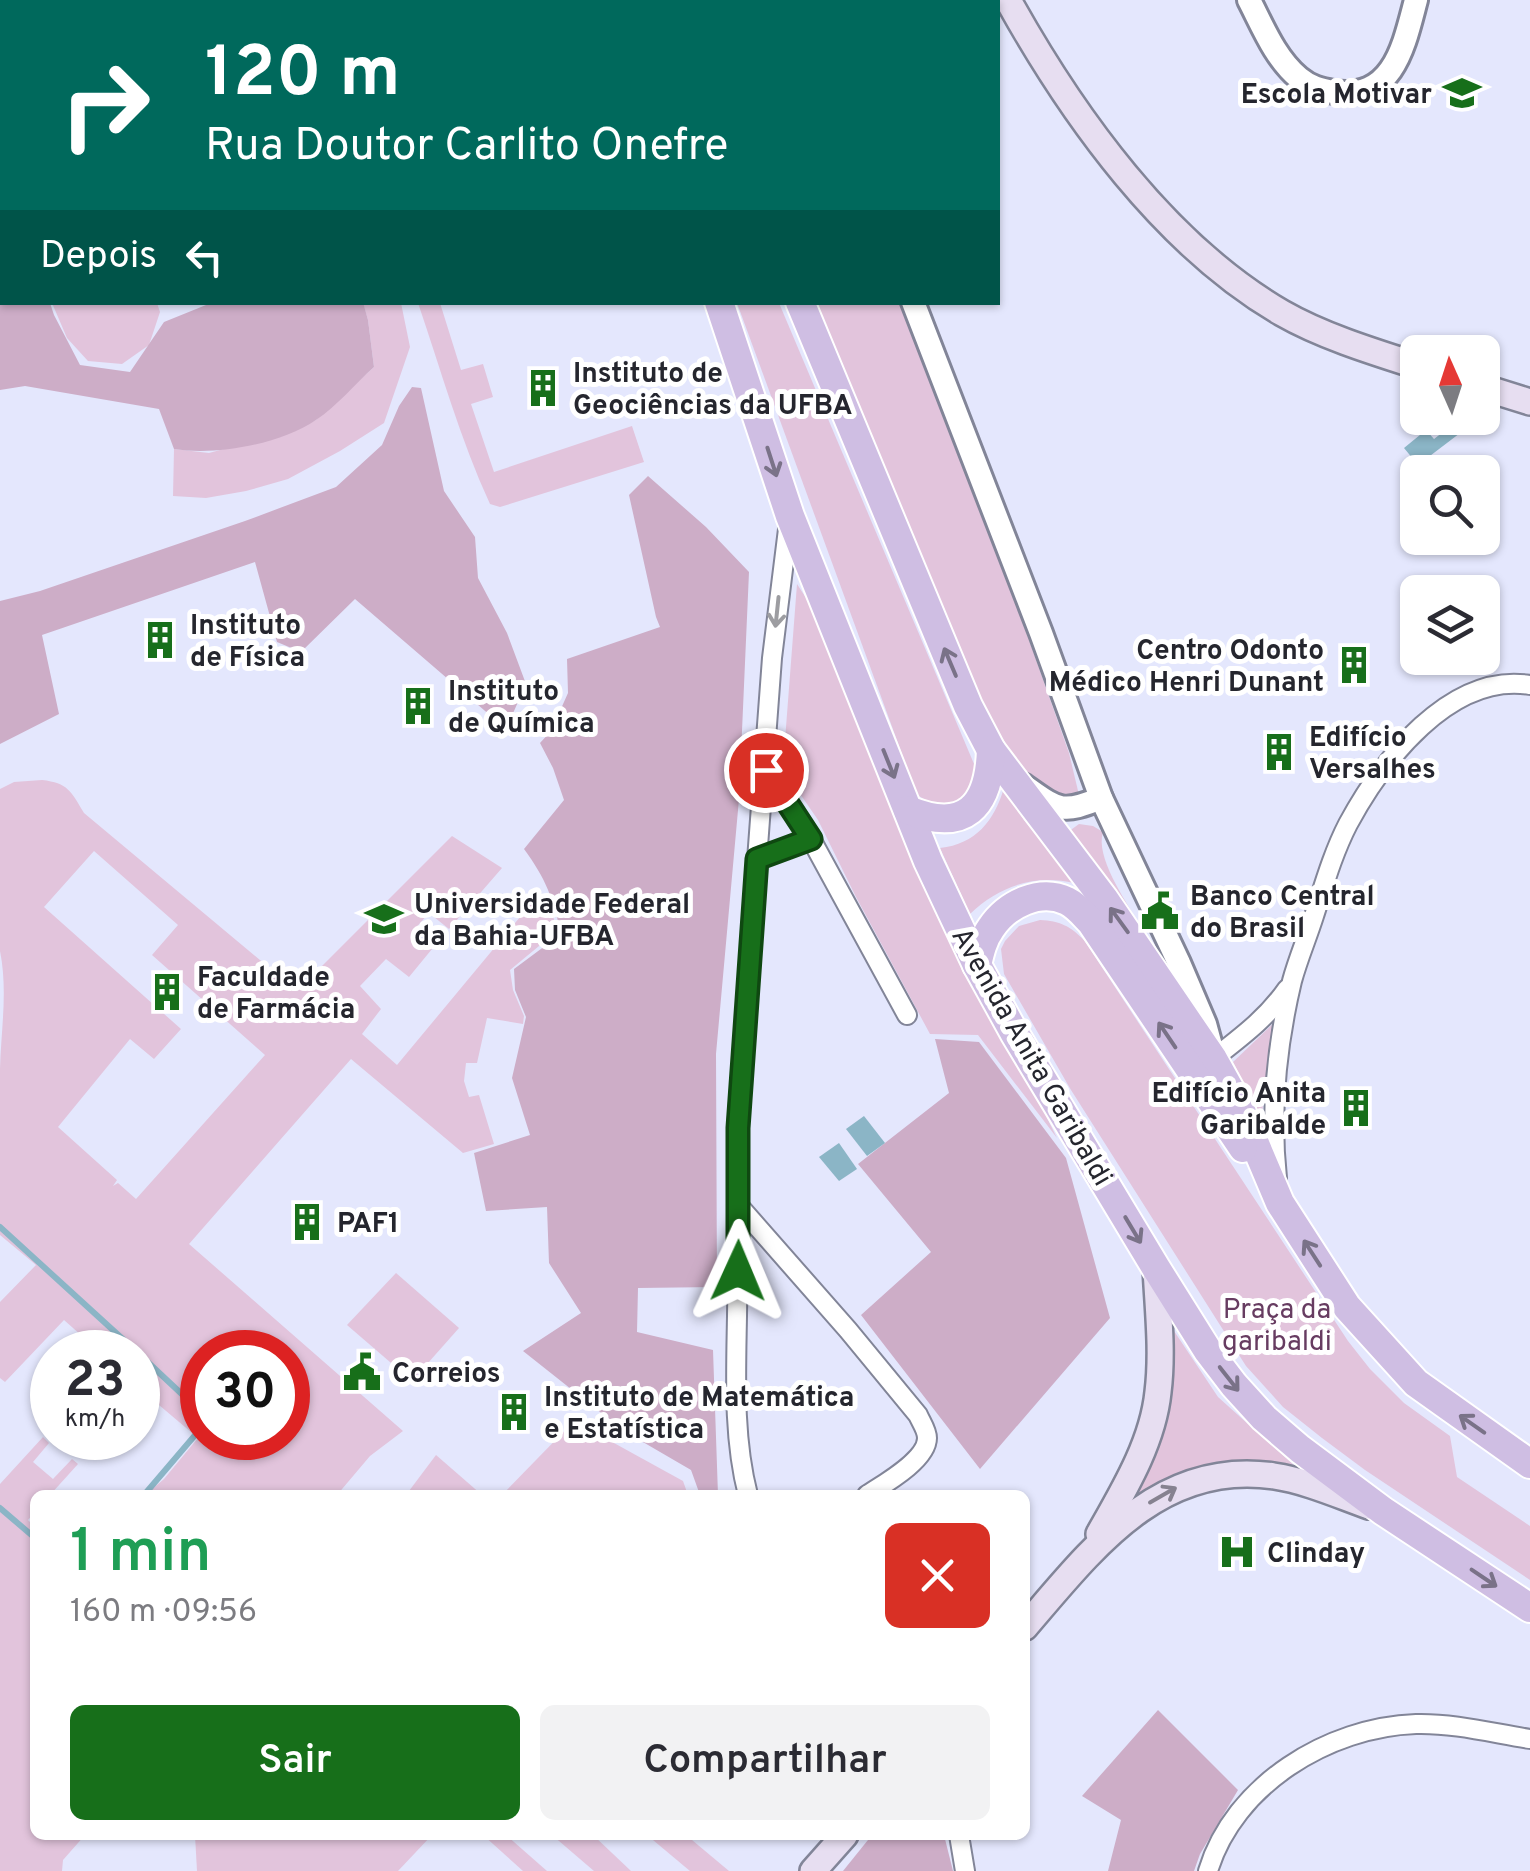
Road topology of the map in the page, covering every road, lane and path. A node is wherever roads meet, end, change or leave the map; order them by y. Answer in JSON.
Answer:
{"nodes":[{"id":1,"x":1008,"y":0,"type":"edge"},
{"id":2,"x":1249,"y":0,"type":"edge"},
{"id":3,"x":1416,"y":0,"type":"edge"},
{"id":4,"x":720,"y":305,"type":"edge"},
{"id":5,"x":801,"y":305,"type":"edge"},
{"id":6,"x":913,"y":305,"type":"edge"},
{"id":7,"x":1400,"y":360,"type":"edge"},
{"id":8,"x":1500,"y":393,"type":"edge"},
{"id":9,"x":1530,"y":402,"type":"edge"},
{"id":10,"x":790,"y":516,"type":"junction"},
{"id":11,"x":1530,"y":684,"type":"edge"},
{"id":12,"x":991,"y":750,"type":"junction"},
{"id":13,"x":766,"y":770,"type":"junction"},
{"id":14,"x":1012,"y":777,"type":"junction"},
{"id":15,"x":1101,"y":798,"type":"junction"},
{"id":16,"x":908,"y":810,"type":"junction"},
{"id":17,"x":811,"y":839,"type":"junction"},
{"id":18,"x":757,"y":859,"type":"junction"},
{"id":19,"x":977,"y":965,"type":"junction"},
{"id":20,"x":1293,"y":980,"type":"junction"},
{"id":21,"x":906,"y":1016,"type":"dead end"},
{"id":22,"x":1213,"y":1059,"type":"junction"},
{"id":23,"x":1280,"y":1203,"type":"junction"},
{"id":24,"x":739,"y":1206,"type":"junction"},
{"id":25,"x":1156,"y":1268,"type":"junction"},
{"id":26,"x":1530,"y":1464,"type":"edge"},
{"id":27,"x":747,"y":1490,"type":"edge"},
{"id":28,"x":874,"y":1490,"type":"edge"},
{"id":29,"x":1383,"y":1510,"type":"junction"},
{"id":30,"x":1087,"y":1556,"type":"junction"},
{"id":31,"x":1530,"y":1608,"type":"edge"},
{"id":32,"x":1030,"y":1620,"type":"edge"},
{"id":33,"x":1530,"y":1742,"type":"edge"},
{"id":34,"x":841,"y":1840,"type":"edge"},
{"id":35,"x":959,"y":1840,"type":"edge"},
{"id":36,"x":814,"y":1871,"type":"edge"},
{"id":37,"x":965,"y":1871,"type":"edge"},
{"id":38,"x":1208,"y":1871,"type":"edge"}],
"edges":[{"from":1,"to":7,"type":"main road"},
{"from":2,"to":3,"type":"street"},
{"from":4,"to":10,"type":"main road","name":"Avenida Anita Garibaldi","one_way":true},
{"from":12,"to":5,"type":"main road","one_way":true},
{"from":6,"to":15,"type":"street"},
{"from":8,"to":9,"type":"main road"},
{"from":10,"to":13,"type":"street","one_way":true},
{"from":10,"to":16,"type":"main road","name":"Avenida Anita Garibaldi","one_way":true},
{"from":11,"to":20,"type":"street"},
{"from":12,"to":14,"type":"main road"},
{"from":12,"to":16,"type":"main road"},
{"from":13,"to":17,"type":"street"},
{"from":13,"to":18,"type":"street"},
{"from":14,"to":15,"type":"street"},
{"from":22,"to":14,"type":"main road","one_way":true},
{"from":15,"to":22,"type":"street"},
{"from":16,"to":19,"type":"main road","name":"Avenida Anita Garibaldi"},
{"from":17,"to":18,"type":"street"},
{"from":17,"to":21,"type":"street"},
{"from":18,"to":24,"type":"street"},
{"from":23,"to":19,"type":"main road","one_way":true},
{"from":19,"to":25,"type":"main road","name":"Avenida Anita Garibaldi","one_way":true},
{"from":20,"to":22,"type":"street"},
{"from":20,"to":23,"type":"street"},
{"from":22,"to":23,"type":"main road"},
{"from":26,"to":23,"type":"main road","one_way":true},
{"from":24,"to":27,"type":"street"},
{"from":24,"to":28,"type":"street"},
{"from":25,"to":29,"type":"main road","name":"Avenida Anita Garibaldi","one_way":true},
{"from":25,"to":30,"type":"main road"},
{"from":30,"to":29,"type":"main road","one_way":true},
{"from":29,"to":31,"type":"main road","name":"Avenida Anita Garibaldi","one_way":true},
{"from":30,"to":32,"type":"main road"},
{"from":33,"to":38,"type":"street"},
{"from":34,"to":36,"type":"main road"},
{"from":35,"to":37,"type":"street"}]}
